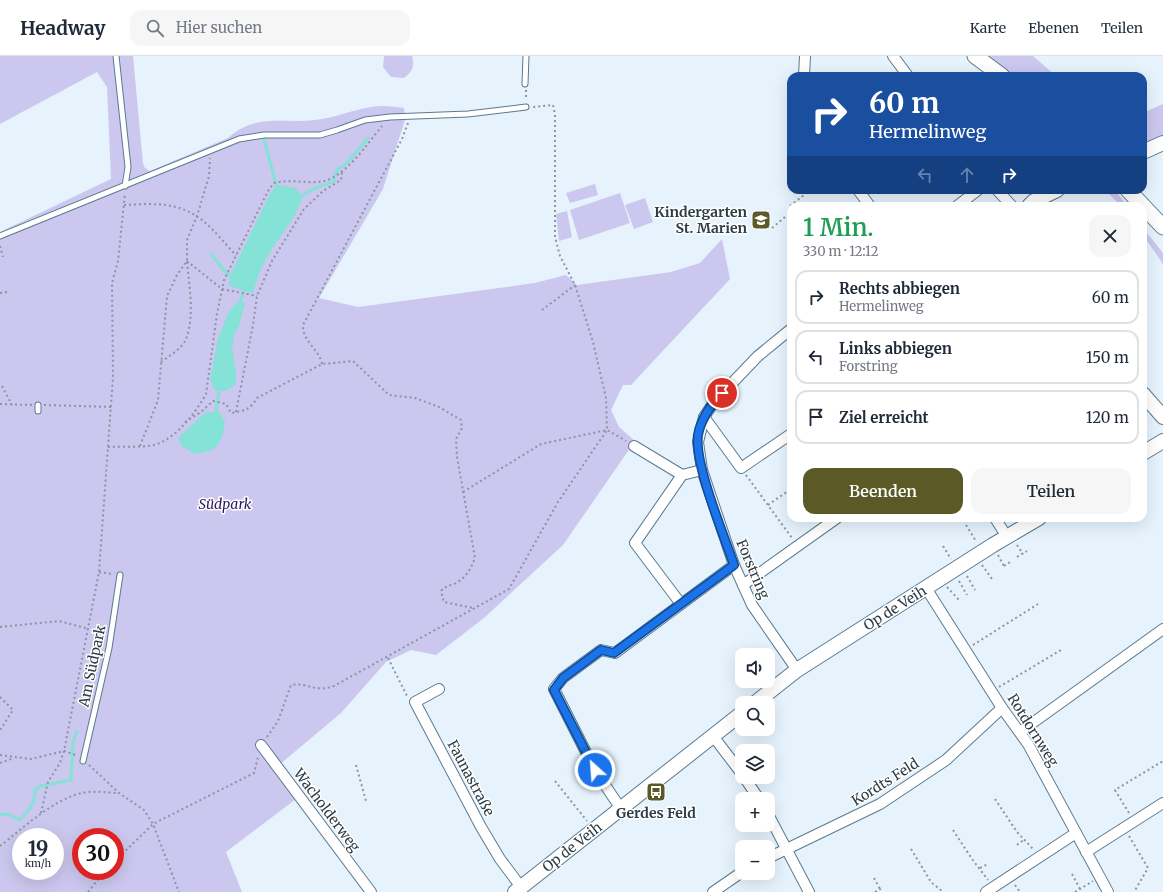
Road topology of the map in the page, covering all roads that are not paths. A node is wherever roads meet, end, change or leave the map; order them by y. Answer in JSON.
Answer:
{"nodes":[{"id":1,"x":116,"y":56,"type":"edge"},
{"id":2,"x":526,"y":56,"type":"edge"},
{"id":3,"x":805,"y":56,"type":"edge"},
{"id":4,"x":893,"y":56,"type":"edge"},
{"id":5,"x":975,"y":56,"type":"edge"},
{"id":6,"x":804,"y":72,"type":"edge"},
{"id":7,"x":905,"y":72,"type":"edge"},
{"id":8,"x":997,"y":72,"type":"edge"},
{"id":9,"x":525,"y":84,"type":"road end"},
{"id":10,"x":526,"y":108,"type":"road end"},
{"id":11,"x":1163,"y":143,"type":"edge"},
{"id":12,"x":1147,"y":150,"type":"edge"},
{"id":13,"x":125,"y":186,"type":"junction"},
{"id":14,"x":973,"y":194,"type":"edge"},
{"id":15,"x":1001,"y":194,"type":"edge"},
{"id":16,"x":1049,"y":194,"type":"edge"},
{"id":17,"x":1132,"y":194,"type":"edge"},
{"id":18,"x":962,"y":202,"type":"edge"},
{"id":19,"x":1008,"y":202,"type":"edge"},
{"id":20,"x":1033,"y":202,"type":"edge"},
{"id":21,"x":1139,"y":202,"type":"edge"},
{"id":22,"x":1147,"y":210,"type":"edge"},
{"id":23,"x":1163,"y":227,"type":"edge"},
{"id":24,"x":0,"y":236,"type":"edge"},
{"id":25,"x":787,"y":332,"type":"edge"},
{"id":26,"x":1147,"y":399,"type":"edge"},
{"id":27,"x":38,"y":405,"type":"road end"},
{"id":28,"x":38,"y":411,"type":"dead end"},
{"id":29,"x":704,"y":417,"type":"junction"},
{"id":30,"x":1163,"y":417,"type":"edge"},
{"id":31,"x":787,"y":437,"type":"edge"},
{"id":32,"x":1163,"y":442,"type":"edge"},
{"id":33,"x":634,"y":446,"type":"road end"},
{"id":34,"x":1147,"y":451,"type":"edge"},
{"id":35,"x":702,"y":470,"type":"junction"},
{"id":36,"x":682,"y":475,"type":"junction"},
{"id":37,"x":831,"y":522,"type":"edge"},
{"id":38,"x":998,"y":522,"type":"edge"},
{"id":39,"x":1032,"y":522,"type":"edge"},
{"id":40,"x":1008,"y":537,"type":"junction"},
{"id":41,"x":734,"y":565,"type":"junction"},
{"id":42,"x":120,"y":575,"type":"road end"},
{"id":43,"x":743,"y":584,"type":"junction"},
{"id":44,"x":926,"y":588,"type":"junction"},
{"id":45,"x":681,"y":604,"type":"junction"},
{"id":46,"x":1163,"y":629,"type":"edge"},
{"id":47,"x":796,"y":670,"type":"junction"},
{"id":48,"x":439,"y":689,"type":"dead end"},
{"id":49,"x":764,"y":696,"type":"edge"},
{"id":50,"x":1002,"y":708,"type":"junction"},
{"id":51,"x":735,"y":719,"type":"edge"},
{"id":52,"x":1020,"y":732,"type":"junction"},
{"id":53,"x":713,"y":736,"type":"junction"},
{"id":54,"x":261,"y":746,"type":"road end"},
{"id":55,"x":83,"y":761,"type":"road end"},
{"id":56,"x":735,"y":765,"type":"edge"},
{"id":57,"x":1163,"y":803,"type":"edge"},
{"id":58,"x":621,"y":809,"type":"junction"},
{"id":59,"x":775,"y":827,"type":"edge"},
{"id":60,"x":1076,"y":833,"type":"junction"},
{"id":61,"x":786,"y":848,"type":"junction"},
{"id":62,"x":1086,"y":852,"type":"junction"},
{"id":63,"x":775,"y":854,"type":"edge"},
{"id":64,"x":735,"y":877,"type":"edge"},
{"id":65,"x":518,"y":890,"type":"edge"},
{"id":66,"x":989,"y":890,"type":"edge"},
{"id":67,"x":371,"y":892,"type":"edge"},
{"id":68,"x":713,"y":892,"type":"edge"},
{"id":69,"x":809,"y":892,"type":"edge"},
{"id":70,"x":1108,"y":892,"type":"edge"}],
"edges":[{"from":1,"to":13,"type":"lane"},
{"from":2,"to":9,"type":"lane"},
{"from":3,"to":6,"type":"street"},
{"from":4,"to":7,"type":"street"},
{"from":5,"to":8,"type":"main road"},
{"from":10,"to":13,"type":"lane"},
{"from":11,"to":12,"type":"street"},
{"from":13,"to":24,"type":"lane"},
{"from":14,"to":18,"type":"street"},
{"from":15,"to":19,"type":"street"},
{"from":16,"to":20,"type":"street"},
{"from":17,"to":21,"type":"main road"},
{"from":22,"to":23,"type":"main road"},
{"from":25,"to":29,"type":"street","name":"Forstring"},
{"from":26,"to":30,"type":"street"},
{"from":27,"to":28,"type":"lane"},
{"from":29,"to":31,"type":"street"},
{"from":29,"to":35,"type":"street","name":"Forstring"},
{"from":32,"to":34,"type":"street"},
{"from":33,"to":36,"type":"street"},
{"from":35,"to":36,"type":"street"},
{"from":35,"to":41,"type":"street","name":"Forstring"},
{"from":36,"to":45,"type":"street"},
{"from":37,"to":43,"type":"street"},
{"from":38,"to":40,"type":"street"},
{"from":39,"to":40,"type":"street","name":"Op de Veih"},
{"from":40,"to":44,"type":"street","name":"Op de Veih"},
{"from":41,"to":43,"type":"street","name":"Forstring"},
{"from":41,"to":45,"type":"street"},
{"from":42,"to":55,"type":"lane","name":"Am Südpark"},
{"from":43,"to":47,"type":"street","name":"Forstring"},
{"from":44,"to":47,"type":"street","name":"Op de Veih"},
{"from":44,"to":50,"type":"street","name":"Rotdornweg"},
{"from":45,"to":58,"type":"street"},
{"from":46,"to":52,"type":"street"},
{"from":47,"to":49,"type":"street","name":"Op de Veih"},
{"from":48,"to":65,"type":"street","name":"Faunastraße"},
{"from":50,"to":52,"type":"street","name":"Rotdornweg"},
{"from":50,"to":61,"type":"street","name":"Kordts Feld"},
{"from":51,"to":53,"type":"street","name":"Op de Veih"},
{"from":52,"to":60,"type":"street","name":"Rotdornweg"},
{"from":53,"to":56,"type":"street"},
{"from":53,"to":58,"type":"street","name":"Op de Veih"},
{"from":54,"to":67,"type":"street","name":"Wacholderweg"},
{"from":57,"to":62,"type":"street"},
{"from":58,"to":65,"type":"street","name":"Op de Veih"},
{"from":59,"to":61,"type":"street"},
{"from":60,"to":62,"type":"street","name":"Rotdornweg"},
{"from":60,"to":66,"type":"street"},
{"from":61,"to":63,"type":"street","name":"Kordts Feld"},
{"from":61,"to":69,"type":"street"},
{"from":62,"to":70,"type":"street","name":"Rotdornweg"},
{"from":64,"to":68,"type":"street"}]}
